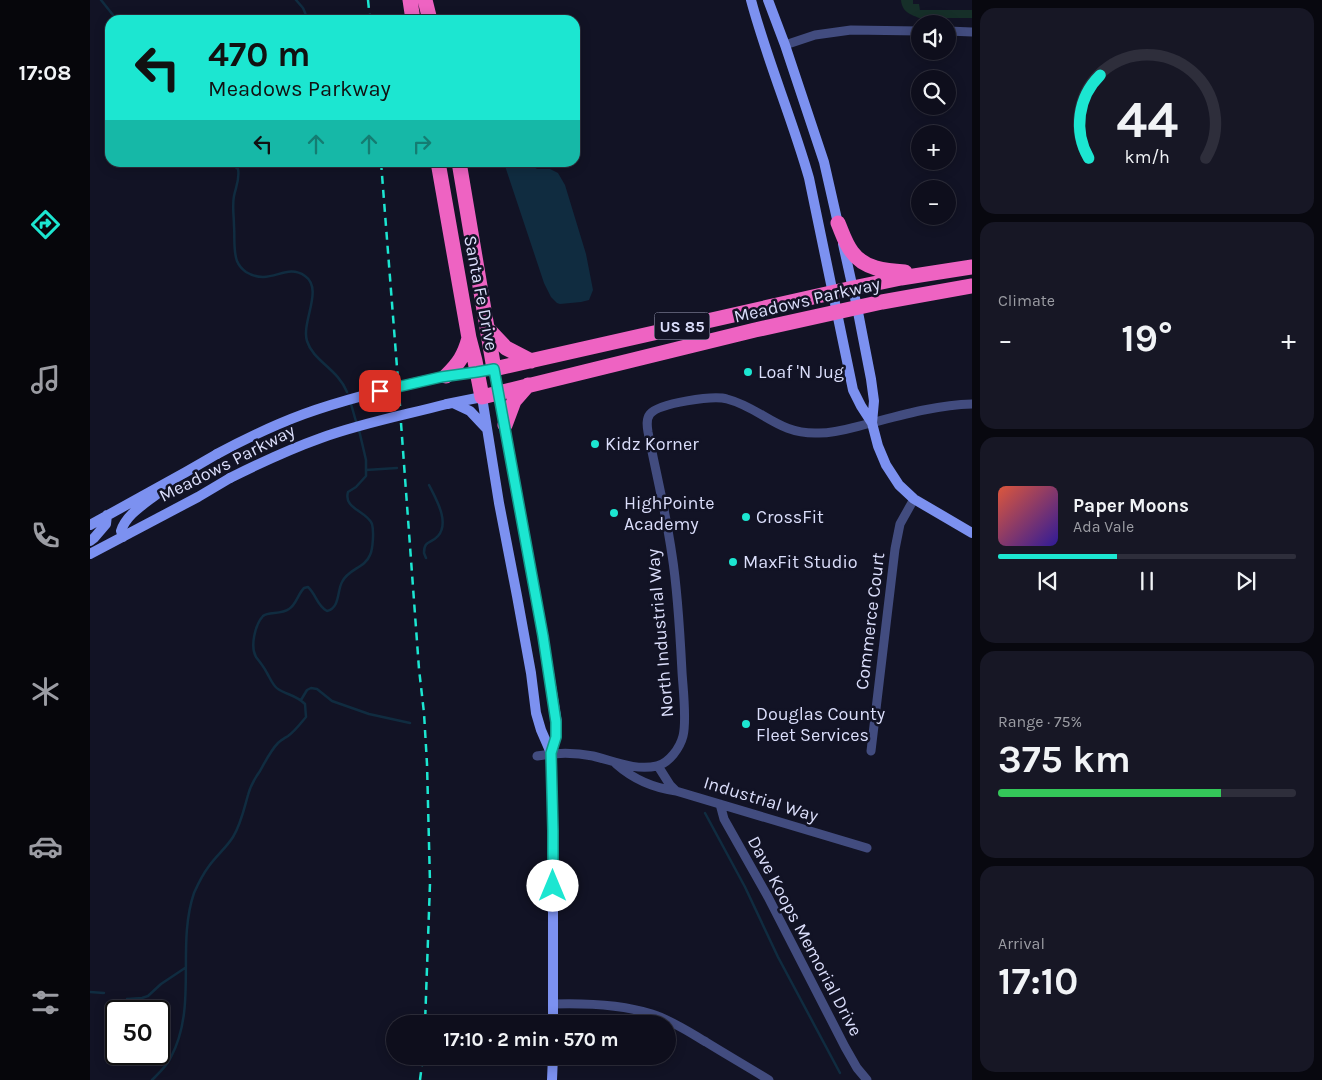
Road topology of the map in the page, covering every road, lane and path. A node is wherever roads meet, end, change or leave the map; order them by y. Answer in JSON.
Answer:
{"nodes":[{"id":1,"x":410,"y":0,"type":"edge"},
{"id":2,"x":426,"y":0,"type":"edge"},
{"id":3,"x":751,"y":0,"type":"edge"},
{"id":4,"x":768,"y":0,"type":"edge"},
{"id":5,"x":412,"y":15,"type":"edge"},
{"id":6,"x":429,"y":15,"type":"edge"},
{"id":7,"x":911,"y":31,"type":"edge"},
{"id":8,"x":956,"y":31,"type":"edge"},
{"id":9,"x":972,"y":32,"type":"edge"},
{"id":10,"x":785,"y":44,"type":"junction"},
{"id":11,"x":439,"y":167,"type":"edge"},
{"id":12,"x":460,"y":167,"type":"edge"},
{"id":13,"x":838,"y":223,"type":"junction"},
{"id":14,"x":972,"y":267,"type":"edge"},
{"id":15,"x":929,"y":273,"type":"junction"},
{"id":16,"x":972,"y":286,"type":"edge"},
{"id":17,"x":853,"y":288,"type":"junction"},
{"id":18,"x":833,"y":292,"type":"junction"},
{"id":19,"x":857,"y":307,"type":"junction"},
{"id":20,"x":836,"y":312,"type":"junction"},
{"id":21,"x":487,"y":328,"type":"junction"},
{"id":22,"x":469,"y":338,"type":"junction"},
{"id":23,"x":531,"y":362,"type":"junction"},
{"id":24,"x":494,"y":369,"type":"junction"},
{"id":25,"x":477,"y":372,"type":"junction"},
{"id":26,"x":444,"y":377,"type":"junction"},
{"id":27,"x":528,"y":385,"type":"junction"},
{"id":28,"x":499,"y":393,"type":"junction"},
{"id":29,"x":482,"y":397,"type":"junction"},
{"id":30,"x":450,"y":404,"type":"junction"},
{"id":31,"x":972,"y":404,"type":"edge"},
{"id":32,"x":872,"y":423,"type":"junction"},
{"id":33,"x":505,"y":425,"type":"junction"},
{"id":34,"x":487,"y":429,"type":"junction"},
{"id":35,"x":161,"y":486,"type":"junction"},
{"id":36,"x":914,"y":499,"type":"junction"},
{"id":37,"x":107,"y":515,"type":"junction"},
{"id":38,"x":90,"y":525,"type":"edge"},
{"id":39,"x":972,"y":533,"type":"edge"},
{"id":40,"x":123,"y":537,"type":"junction"},
{"id":41,"x":90,"y":541,"type":"edge"},
{"id":42,"x":90,"y":554,"type":"edge"},
{"id":43,"x":871,"y":751,"type":"dead end"},
{"id":44,"x":551,"y":753,"type":"junction"},
{"id":45,"x":537,"y":756,"type":"dead end"},
{"id":46,"x":614,"y":762,"type":"junction"},
{"id":47,"x":658,"y":766,"type":"junction"},
{"id":48,"x":676,"y":791,"type":"junction"},
{"id":49,"x":720,"y":804,"type":"junction"},
{"id":50,"x":867,"y":848,"type":"dead end"},
{"id":51,"x":553,"y":1004,"type":"junction"},
{"id":52,"x":553,"y":1015,"type":"edge"},
{"id":53,"x":553,"y":1065,"type":"edge"},
{"id":54,"x":552,"y":1080,"type":"edge"},
{"id":55,"x":769,"y":1080,"type":"edge"},
{"id":56,"x":867,"y":1080,"type":"edge"}],
"edges":[{"from":1,"to":5,"type":"highway"},
{"from":2,"to":6,"type":"highway"},
{"from":3,"to":18,"type":"main road"},
{"from":4,"to":10,"type":"main road"},
{"from":7,"to":10,"type":"street"},
{"from":8,"to":9,"type":"street"},
{"from":10,"to":13,"type":"main road"},
{"from":11,"to":22,"type":"highway","name":"Santa Fe Drive"},
{"from":12,"to":21,"type":"highway","name":"Santa Fe Drive"},
{"from":13,"to":15,"type":"highway"},
{"from":13,"to":17,"type":"main road"},
{"from":14,"to":15,"type":"highway","name":"Meadows Parkway","number":"US 85"},
{"from":15,"to":17,"type":"highway","name":"Meadows Parkway","number":"US 85"},
{"from":16,"to":19,"type":"highway","name":"Meadows Parkway","number":"US 85"},
{"from":17,"to":18,"type":"highway","name":"Meadows Parkway","number":"US 85"},
{"from":17,"to":19,"type":"main road"},
{"from":18,"to":20,"type":"main road"},
{"from":18,"to":23,"type":"highway","name":"Meadows Parkway","number":"US 85"},
{"from":19,"to":20,"type":"highway","name":"Meadows Parkway","number":"US 85"},
{"from":19,"to":32,"type":"main road"},
{"from":20,"to":27,"type":"highway","name":"Meadows Parkway","number":"US 85"},
{"from":20,"to":32,"type":"main road"},
{"from":21,"to":23,"type":"highway"},
{"from":21,"to":24,"type":"highway","name":"Santa Fe Drive"},
{"from":22,"to":25,"type":"highway","name":"Santa Fe Drive"},
{"from":22,"to":26,"type":"highway"},
{"from":23,"to":24,"type":"highway","name":"Meadows Parkway"},
{"from":24,"to":25,"type":"main road","name":"Meadows Parkway"},
{"from":24,"to":28,"type":"main road","name":"Santa Fe Drive"},
{"from":25,"to":26,"type":"main road","name":"Meadows Parkway"},
{"from":25,"to":29,"type":"highway","name":"Santa Fe Drive"},
{"from":26,"to":35,"type":"main road","name":"Meadows Parkway","bridge":true},
{"from":27,"to":28,"type":"highway","name":"Meadows Parkway","number":"US 85"},
{"from":27,"to":33,"type":"highway"},
{"from":28,"to":29,"type":"highway","name":"Meadows Parkway","number":"US 85"},
{"from":28,"to":33,"type":"main road","name":"Santa Fe Drive"},
{"from":29,"to":30,"type":"main road","name":"Meadows Parkway"},
{"from":29,"to":34,"type":"main road","name":"Santa Fe Drive"},
{"from":30,"to":34,"type":"main road"},
{"from":30,"to":40,"type":"main road","name":"Meadows Parkway","bridge":true},
{"from":31,"to":32,"type":"street"},
{"from":32,"to":36,"type":"main road"},
{"from":32,"to":47,"type":"street","name":"North Industrial Way"},
{"from":33,"to":44,"type":"main road","name":"Santa Fe Drive"},
{"from":34,"to":44,"type":"main road","name":"Santa Fe Drive"},
{"from":35,"to":37,"type":"main road","name":"Meadows Parkway"},
{"from":35,"to":40,"type":"main road"},
{"from":36,"to":39,"type":"main road"},
{"from":36,"to":43,"type":"street","name":"Commerce Court"},
{"from":37,"to":38,"type":"main road","name":"Meadows Parkway"},
{"from":37,"to":41,"type":"main road"},
{"from":40,"to":42,"type":"main road","name":"Meadows Parkway"},
{"from":44,"to":45,"type":"street"},
{"from":44,"to":46,"type":"street"},
{"from":44,"to":51,"type":"main road","name":"Santa Fe Drive"},
{"from":46,"to":47,"type":"street"},
{"from":46,"to":48,"type":"street"},
{"from":47,"to":48,"type":"street","name":"Industrial Way"},
{"from":48,"to":49,"type":"street","name":"Industrial Way"},
{"from":49,"to":50,"type":"street","name":"Industrial Way"},
{"from":49,"to":56,"type":"street","name":"Dave Koops Memorial Drive"},
{"from":51,"to":52,"type":"main road","name":"Santa Fe Drive"},
{"from":51,"to":55,"type":"street"},
{"from":53,"to":54,"type":"main road"}]}
